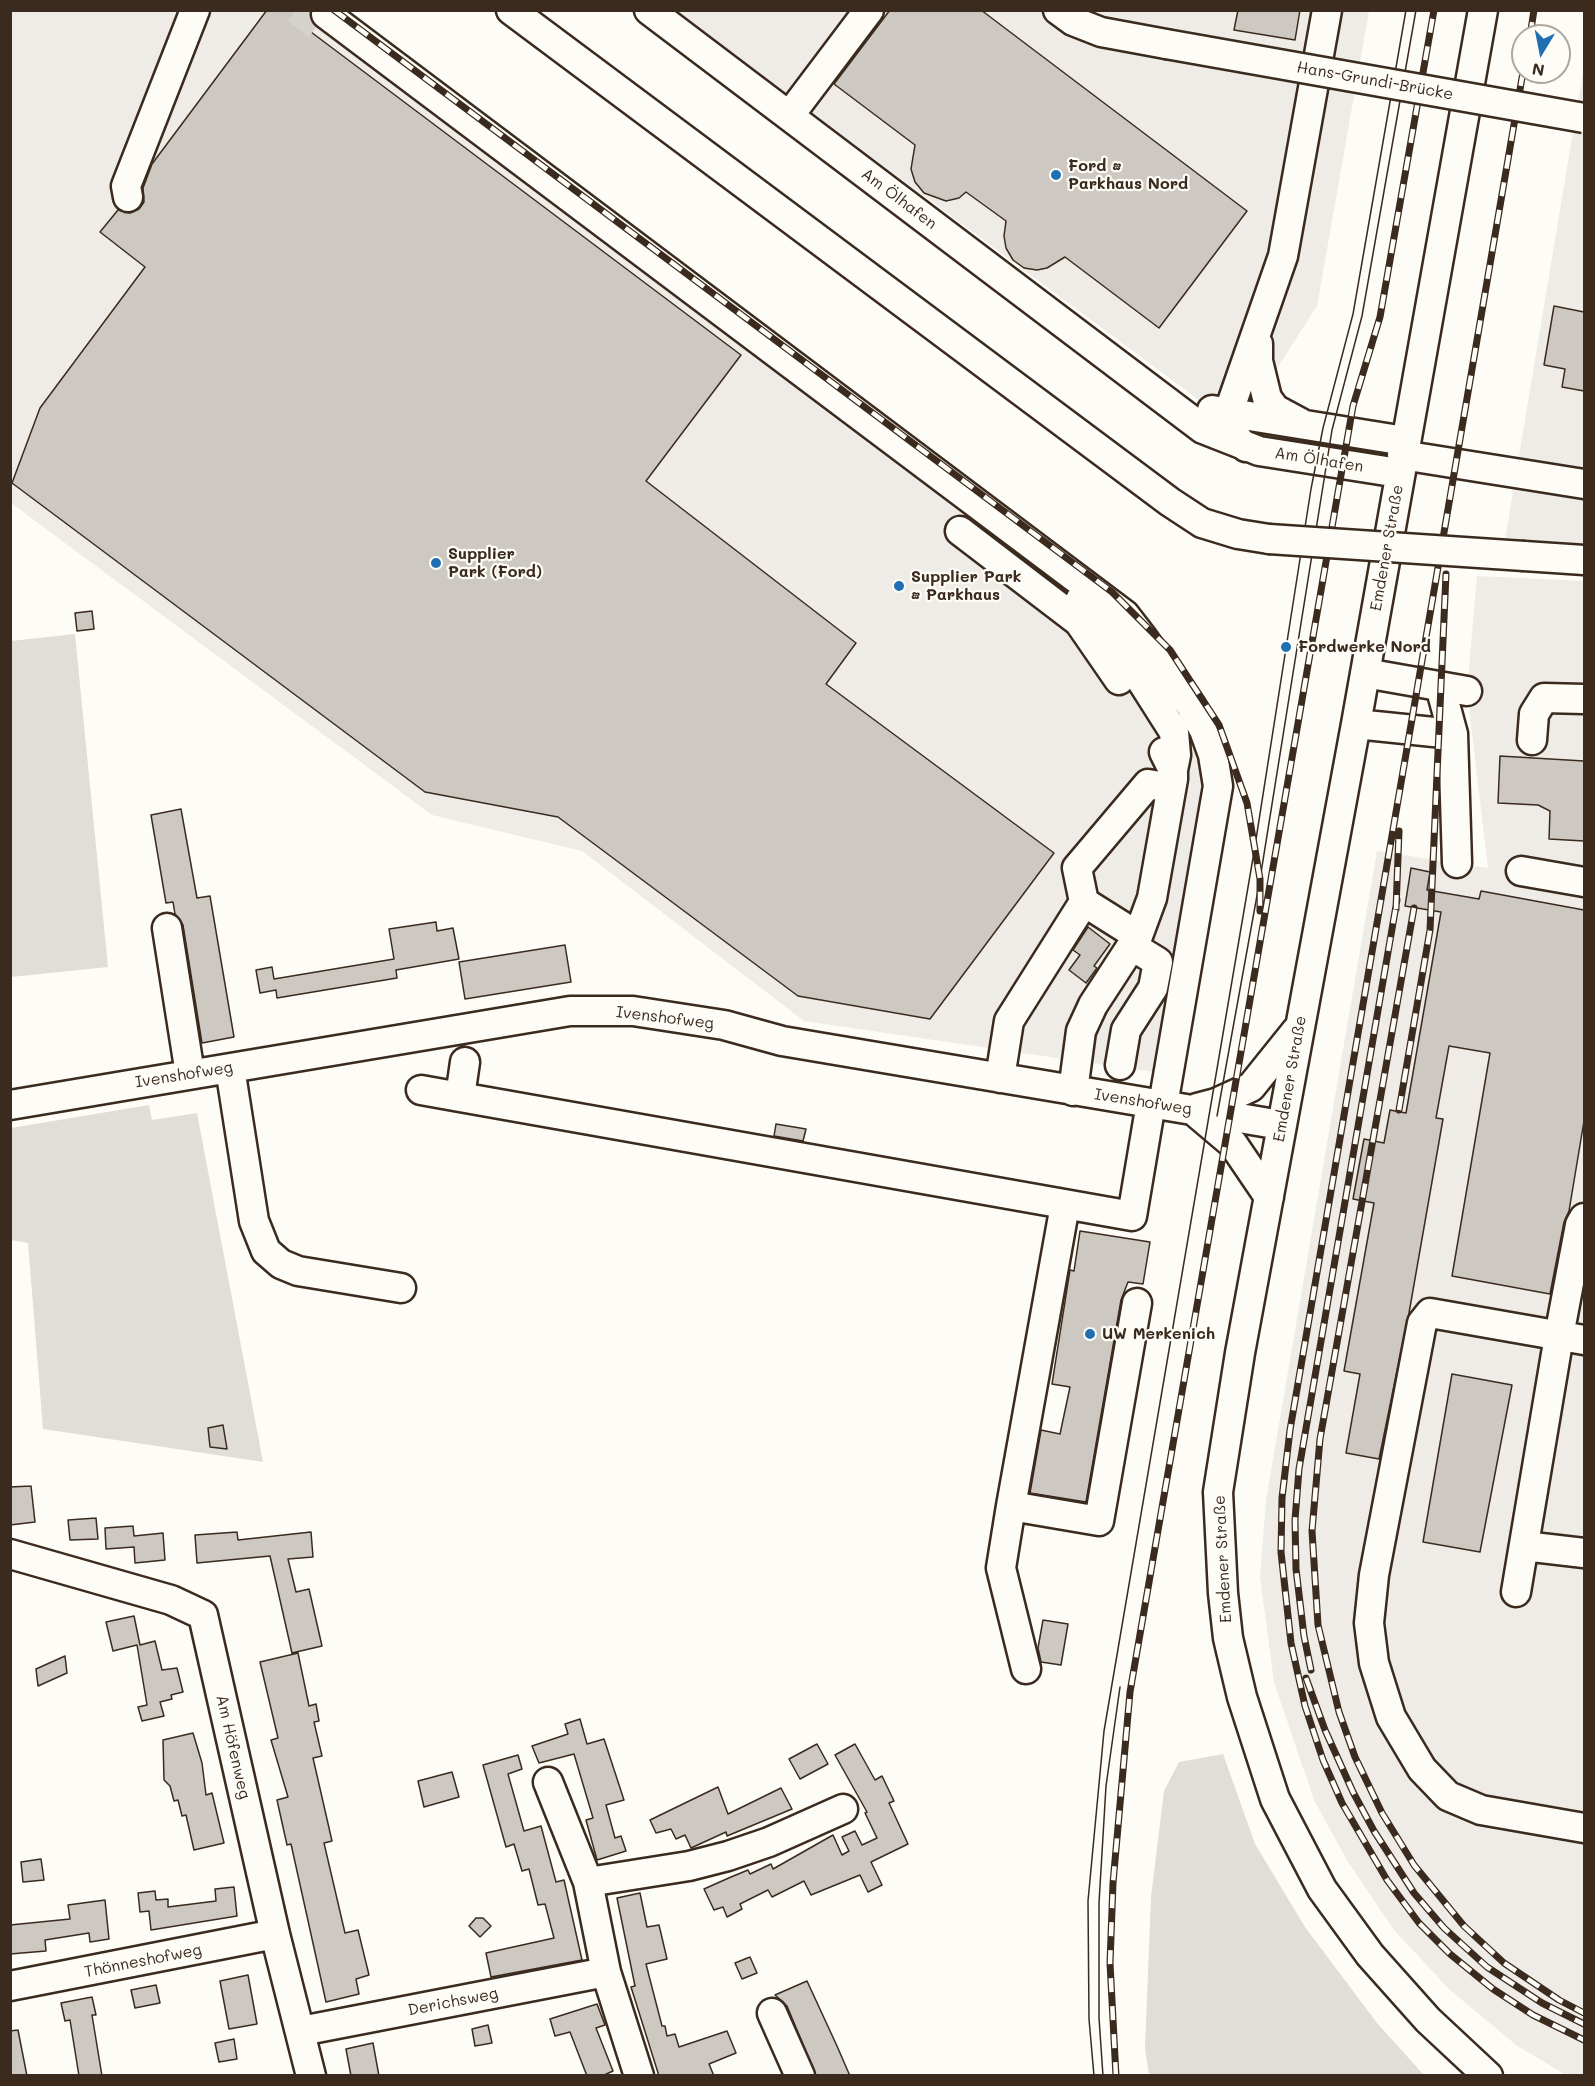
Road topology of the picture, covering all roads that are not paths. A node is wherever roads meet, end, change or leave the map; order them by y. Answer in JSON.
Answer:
{"nodes":[{"id":1,"x":195,"y":10,"type":"edge"},
{"id":2,"x":511,"y":10,"type":"edge"},
{"id":3,"x":649,"y":10,"type":"edge"},
{"id":4,"x":869,"y":10,"type":"edge"},
{"id":5,"x":1058,"y":10,"type":"edge"},
{"id":6,"x":1328,"y":10,"type":"edge"},
{"id":7,"x":1483,"y":10,"type":"edge"},
{"id":8,"x":789,"y":116,"type":"junction"},
{"id":9,"x":1584,"y":118,"type":"edge"},
{"id":10,"x":128,"y":197,"type":"dead end"},
{"id":11,"x":1258,"y":330,"type":"junction"},
{"id":12,"x":1150,"y":388,"type":"junction"},
{"id":13,"x":1228,"y":414,"type":"junction"},
{"id":14,"x":1313,"y":427,"type":"junction"},
{"id":15,"x":1246,"y":447,"type":"junction"},
{"id":16,"x":1402,"y":456,"type":"junction"},
{"id":17,"x":1584,"y":484,"type":"edge"},
{"id":18,"x":960,"y":531,"type":"dead end"},
{"id":19,"x":1584,"y":560,"type":"edge"},
{"id":20,"x":1365,"y":673,"type":"junction"},
{"id":21,"x":1584,"y":699,"type":"edge"},
{"id":22,"x":1356,"y":724,"type":"junction"},
{"id":23,"x":1453,"y":734,"type":"junction"},
{"id":24,"x":1532,"y":740,"type":"dead end"},
{"id":25,"x":1172,"y":779,"type":"junction"},
{"id":26,"x":1457,"y":863,"type":"dead end"},
{"id":27,"x":1521,"y":871,"type":"dead end"},
{"id":28,"x":1584,"y":882,"type":"edge"},
{"id":29,"x":1084,"y":902,"type":"junction"},
{"id":30,"x":167,"y":927,"type":"dead end"},
{"id":31,"x":1135,"y":941,"type":"junction"},
{"id":32,"x":1299,"y":1028,"type":"junction"},
{"id":33,"x":465,"y":1062,"type":"dead end"},
{"id":34,"x":1120,"y":1065,"type":"dead end"},
{"id":35,"x":230,"y":1068,"type":"junction"},
{"id":36,"x":190,"y":1074,"type":"junction"},
{"id":37,"x":1000,"y":1078,"type":"junction"},
{"id":38,"x":421,"y":1090,"type":"dead end"},
{"id":39,"x":1073,"y":1091,"type":"junction"},
{"id":40,"x":460,"y":1097,"type":"junction"},
{"id":41,"x":1157,"y":1104,"type":"junction"},
{"id":42,"x":10,"y":1105,"type":"edge"},
{"id":43,"x":1192,"y":1109,"type":"junction"},
{"id":44,"x":1281,"y":1125,"type":"junction"},
{"id":45,"x":1269,"y":1197,"type":"junction"},
{"id":46,"x":1065,"y":1205,"type":"junction"},
{"id":47,"x":1584,"y":1218,"type":"edge"},
{"id":48,"x":401,"y":1288,"type":"dead end"},
{"id":49,"x":1137,"y":1303,"type":"dead end"},
{"id":50,"x":1572,"y":1338,"type":"edge"},
{"id":51,"x":1011,"y":1506,"type":"junction"},
{"id":52,"x":1524,"y":1546,"type":"junction"},
{"id":53,"x":1584,"y":1553,"type":"edge"},
{"id":54,"x":10,"y":1554,"type":"edge"},
{"id":55,"x":1516,"y":1592,"type":"dead end"},
{"id":56,"x":1026,"y":1670,"type":"dead end"},
{"id":57,"x":548,"y":1782,"type":"dead end"},
{"id":58,"x":843,"y":1809,"type":"dead end"},
{"id":59,"x":1584,"y":1828,"type":"edge"},
{"id":60,"x":588,"y":1882,"type":"junction"},
{"id":61,"x":275,"y":1934,"type":"junction"},
{"id":62,"x":606,"y":1972,"type":"junction"},
{"id":63,"x":10,"y":1986,"type":"edge"},
{"id":64,"x":772,"y":2013,"type":"dead end"},
{"id":65,"x":300,"y":2031,"type":"junction"},
{"id":66,"x":311,"y":2076,"type":"edge"},
{"id":67,"x":639,"y":2076,"type":"edge"},
{"id":68,"x":800,"y":2076,"type":"edge"},
{"id":69,"x":1488,"y":2076,"type":"edge"}],
"edges":[{"from":1,"to":10,"type":"street"},
{"from":2,"to":19,"type":"street","bridge":true},
{"from":3,"to":8,"type":"street","name":"Am Ölhafen"},
{"from":4,"to":8,"type":"street"},
{"from":5,"to":9,"type":"street","name":"Hans-Grundi-Brücke","bridge":true},
{"from":6,"to":11,"type":"street"},
{"from":7,"to":16,"type":"street","name":"Emdener Straße"},
{"from":8,"to":12,"type":"street","name":"Am Ölhafen"},
{"from":11,"to":13,"type":"street"},
{"from":11,"to":14,"type":"street"},
{"from":12,"to":13,"type":"street","name":"Am Ölhafen"},
{"from":12,"to":15,"type":"street","name":"Am Ölhafen"},
{"from":13,"to":14,"type":"street","name":"Am Ölhafen"},
{"from":13,"to":15,"type":"street"},
{"from":14,"to":16,"type":"street","name":"Am Ölhafen"},
{"from":15,"to":16,"type":"street","name":"Am Ölhafen"},
{"from":16,"to":17,"type":"street"},
{"from":16,"to":20,"type":"street","name":"Emdener Straße"},
{"from":18,"to":25,"type":"street"},
{"from":20,"to":22,"type":"street","name":"Emdener Straße"},
{"from":20,"to":23,"type":"street"},
{"from":21,"to":24,"type":"street"},
{"from":22,"to":23,"type":"street"},
{"from":22,"to":32,"type":"street","name":"Emdener Straße"},
{"from":23,"to":26,"type":"street"},
{"from":25,"to":29,"type":"street"},
{"from":25,"to":31,"type":"street"},
{"from":25,"to":41,"type":"street"},
{"from":27,"to":28,"type":"street"},
{"from":29,"to":31,"type":"street"},
{"from":29,"to":37,"type":"street"},
{"from":30,"to":36,"type":"street"},
{"from":31,"to":34,"type":"street"},
{"from":31,"to":39,"type":"street"},
{"from":32,"to":43,"type":"street"},
{"from":32,"to":44,"type":"street","name":"Emdener Straße"},
{"from":33,"to":40,"type":"street"},
{"from":35,"to":36,"type":"street","name":"Ivenshofweg"},
{"from":35,"to":37,"type":"street","name":"Ivenshofweg"},
{"from":35,"to":48,"type":"street"},
{"from":36,"to":42,"type":"street","name":"Ivenshofweg"},
{"from":37,"to":39,"type":"street","name":"Ivenshofweg"},
{"from":38,"to":40,"type":"street"},
{"from":39,"to":41,"type":"street","name":"Ivenshofweg"},
{"from":40,"to":46,"type":"street"},
{"from":41,"to":43,"type":"street","name":"Ivenshofweg"},
{"from":41,"to":46,"type":"street"},
{"from":43,"to":44,"type":"street","name":"Ivenshofweg"},
{"from":43,"to":45,"type":"street"},
{"from":44,"to":45,"type":"street","name":"Emdener Straße"},
{"from":45,"to":69,"type":"street","name":"Emdener Straße"},
{"from":46,"to":51,"type":"street"},
{"from":47,"to":50,"type":"street"},
{"from":49,"to":51,"type":"street"},
{"from":50,"to":52,"type":"street"},
{"from":50,"to":59,"type":"street"},
{"from":51,"to":56,"type":"street"},
{"from":52,"to":53,"type":"street"},
{"from":52,"to":55,"type":"street"},
{"from":54,"to":61,"type":"street","name":"Am Höfenweg"},
{"from":57,"to":60,"type":"street"},
{"from":58,"to":60,"type":"street"},
{"from":60,"to":62,"type":"street"},
{"from":61,"to":63,"type":"street","name":"Thönneshofweg"},
{"from":61,"to":65,"type":"street","name":"Am Höfenweg"},
{"from":62,"to":65,"type":"street","name":"Derichsweg"},
{"from":62,"to":67,"type":"street"},
{"from":64,"to":68,"type":"street"},
{"from":65,"to":66,"type":"street","name":"Am Höfenweg"}]}
